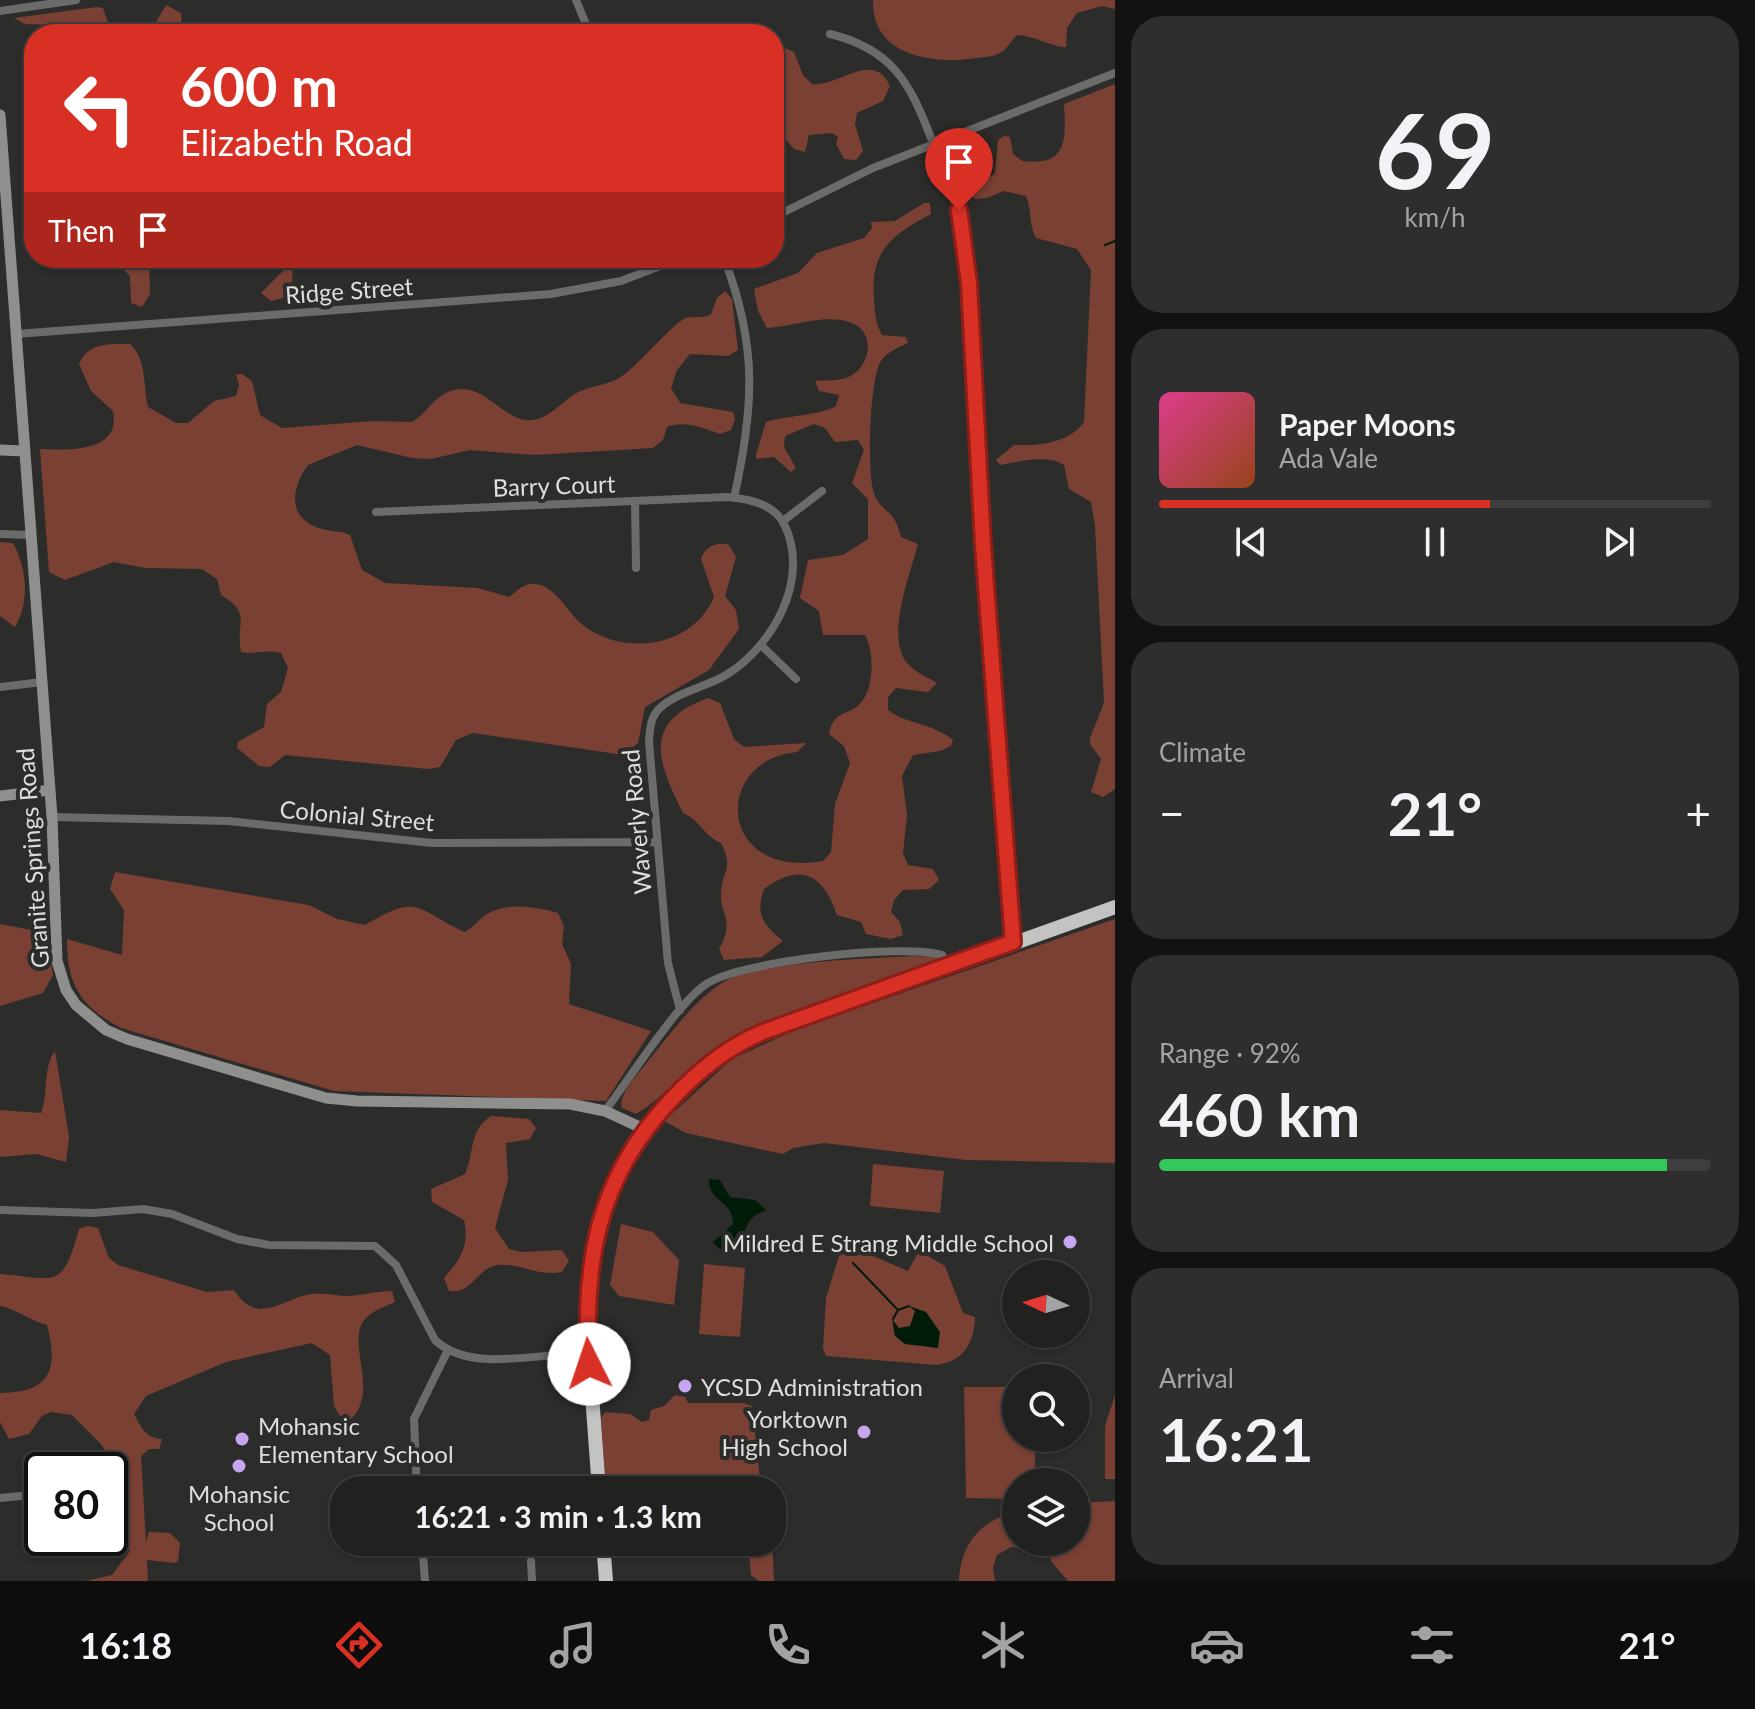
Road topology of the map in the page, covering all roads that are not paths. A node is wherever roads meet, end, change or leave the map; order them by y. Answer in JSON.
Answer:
{"nodes":[{"id":1,"x":76,"y":0,"type":"edge"},
{"id":2,"x":576,"y":0,"type":"edge"},
{"id":3,"x":0,"y":11,"type":"edge"},
{"id":4,"x":586,"y":24,"type":"edge"},
{"id":5,"x":830,"y":34,"type":"dead end"},
{"id":6,"x":1115,"y":73,"type":"edge"},
{"id":7,"x":0,"y":115,"type":"edge"},
{"id":8,"x":937,"y":143,"type":"junction"},
{"id":9,"x":784,"y":212,"type":"edge"},
{"id":10,"x":655,"y":268,"type":"edge"},
{"id":11,"x":728,"y":268,"type":"edge"},
{"id":12,"x":16,"y":334,"type":"junction"},
{"id":13,"x":0,"y":450,"type":"edge"},
{"id":14,"x":24,"y":451,"type":"junction"},
{"id":15,"x":822,"y":491,"type":"dead end"},
{"id":16,"x":734,"y":498,"type":"junction"},
{"id":17,"x":635,"y":502,"type":"junction"},
{"id":18,"x":376,"y":512,"type":"dead end"},
{"id":19,"x":783,"y":521,"type":"junction"},
{"id":20,"x":0,"y":534,"type":"edge"},
{"id":21,"x":31,"y":535,"type":"junction"},
{"id":22,"x":636,"y":568,"type":"dead end"},
{"id":23,"x":761,"y":645,"type":"junction"},
{"id":24,"x":796,"y":679,"type":"dead end"},
{"id":25,"x":42,"y":682,"type":"junction"},
{"id":26,"x":0,"y":687,"type":"edge"},
{"id":27,"x":50,"y":790,"type":"junction"},
{"id":28,"x":0,"y":796,"type":"edge"},
{"id":29,"x":52,"y":817,"type":"junction"},
{"id":30,"x":657,"y":842,"type":"junction"},
{"id":31,"x":1115,"y":907,"type":"edge"},
{"id":32,"x":1013,"y":942,"type":"junction"},
{"id":33,"x":942,"y":955,"type":"dead end"},
{"id":34,"x":680,"y":1010,"type":"junction"},
{"id":35,"x":605,"y":1111,"type":"junction"},
{"id":36,"x":644,"y":1129,"type":"junction"},
{"id":37,"x":0,"y":1210,"type":"edge"},
{"id":38,"x":448,"y":1350,"type":"junction"},
{"id":39,"x":589,"y":1354,"type":"junction"},
{"id":40,"x":416,"y":1476,"type":"edge"},
{"id":41,"x":598,"y":1476,"type":"edge"},
{"id":42,"x":24,"y":1496,"type":"edge"},
{"id":43,"x":0,"y":1498,"type":"edge"},
{"id":44,"x":423,"y":1556,"type":"edge"},
{"id":45,"x":604,"y":1556,"type":"edge"},
{"id":46,"x":531,"y":1561,"type":"dead end"},
{"id":47,"x":425,"y":1581,"type":"edge"},
{"id":48,"x":532,"y":1581,"type":"edge"},
{"id":49,"x":606,"y":1581,"type":"edge"}],
"edges":[{"from":1,"to":3,"type":"street"},
{"from":2,"to":4,"type":"street"},
{"from":5,"to":8,"type":"street"},
{"from":6,"to":8,"type":"street"},
{"from":7,"to":12,"type":"street","name":"Granite Springs Road"},
{"from":8,"to":9,"type":"street"},
{"from":8,"to":32,"type":"street"},
{"from":10,"to":12,"type":"street","name":"Ridge Street"},
{"from":11,"to":16,"type":"street"},
{"from":12,"to":14,"type":"street","name":"Granite Springs Road"},
{"from":13,"to":14,"type":"street"},
{"from":14,"to":21,"type":"street","name":"Granite Springs Road"},
{"from":15,"to":19,"type":"street"},
{"from":16,"to":17,"type":"street","name":"Barry Court"},
{"from":16,"to":19,"type":"street"},
{"from":17,"to":18,"type":"street","name":"Barry Court"},
{"from":17,"to":22,"type":"street"},
{"from":19,"to":23,"type":"street","name":"Waverly Road"},
{"from":20,"to":21,"type":"street"},
{"from":21,"to":25,"type":"street","name":"Granite Springs Road"},
{"from":23,"to":24,"type":"street"},
{"from":23,"to":30,"type":"street","name":"Waverly Road"},
{"from":25,"to":26,"type":"street"},
{"from":25,"to":27,"type":"street","name":"Granite Springs Road"},
{"from":27,"to":28,"type":"street"},
{"from":27,"to":29,"type":"street","name":"Granite Springs Road"},
{"from":29,"to":30,"type":"street","name":"Colonial Street"},
{"from":29,"to":35,"type":"street","name":"Granite Springs Road"},
{"from":30,"to":34,"type":"street","name":"Waverly Road"},
{"from":31,"to":32,"type":"highway"},
{"from":32,"to":36,"type":"highway"},
{"from":33,"to":34,"type":"street"},
{"from":34,"to":35,"type":"street"},
{"from":35,"to":36,"type":"street","name":"Granite Springs Road"},
{"from":36,"to":39,"type":"highway"},
{"from":37,"to":38,"type":"street"},
{"from":38,"to":39,"type":"street"},
{"from":38,"to":40,"type":"street"},
{"from":39,"to":41,"type":"highway"},
{"from":42,"to":43,"type":"street"},
{"from":44,"to":47,"type":"street"},
{"from":45,"to":49,"type":"highway"},
{"from":46,"to":48,"type":"street"}]}
